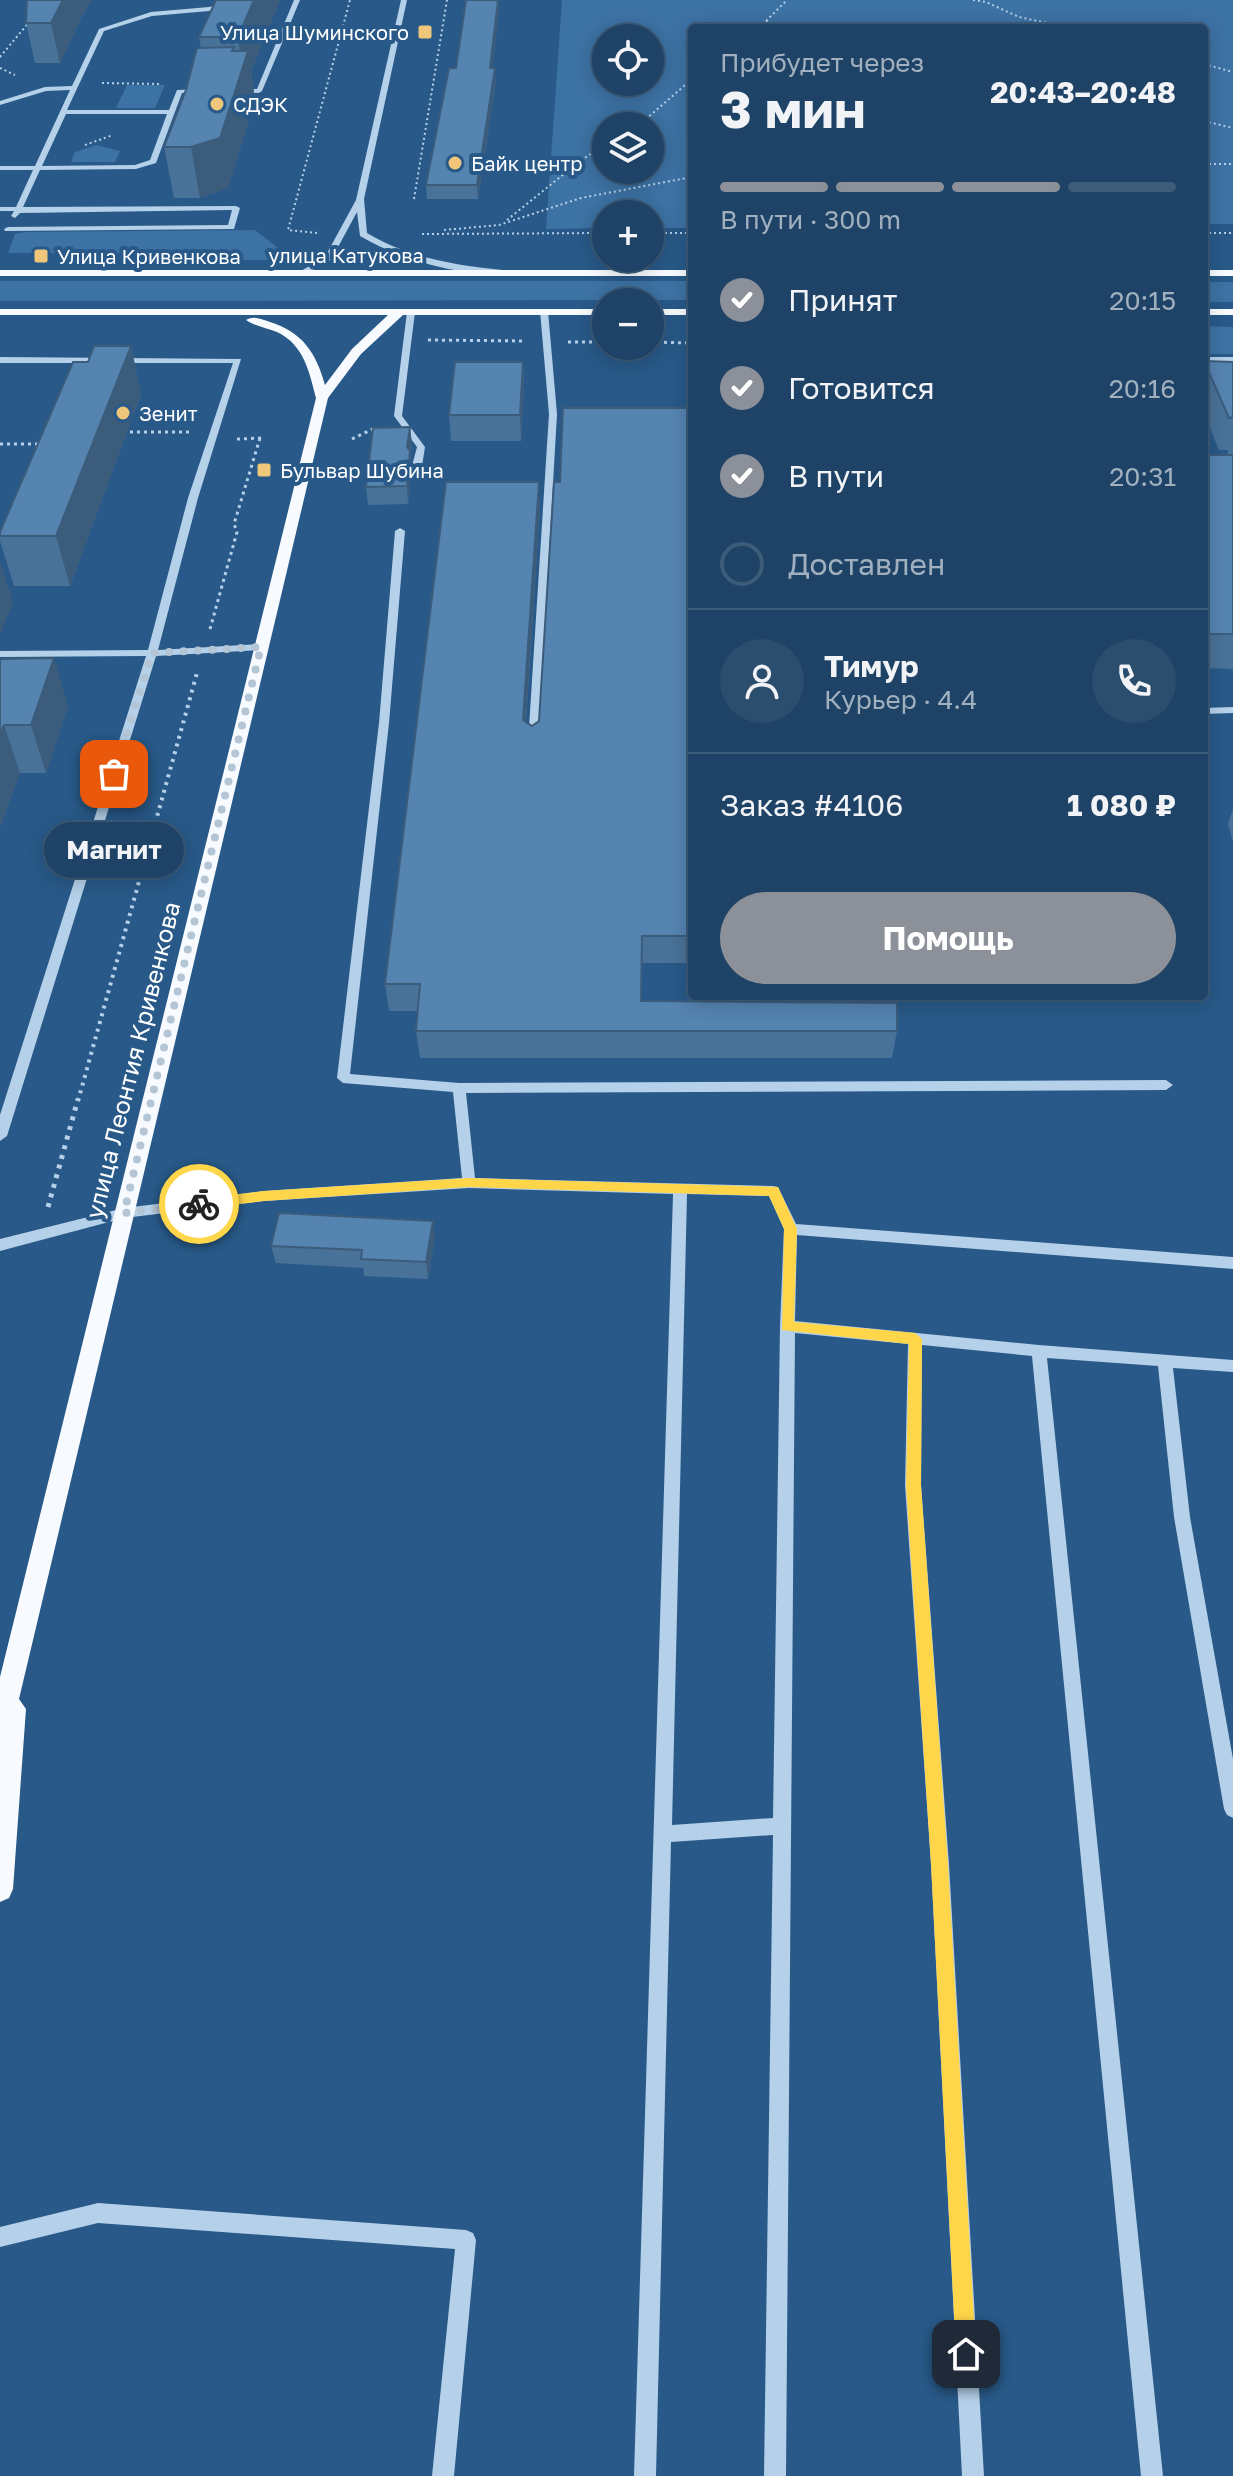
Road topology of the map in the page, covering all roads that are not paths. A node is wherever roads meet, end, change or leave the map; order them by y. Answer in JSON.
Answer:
{"nodes":[{"id":1,"x":254,"y":0,"type":"edge"},
{"id":2,"x":297,"y":0,"type":"edge"},
{"id":3,"x":404,"y":0,"type":"edge"},
{"id":4,"x":74,"y":88,"type":"junction"},
{"id":5,"x":205,"y":91,"type":"edge"},
{"id":6,"x":219,"y":91,"type":"edge"},
{"id":7,"x":0,"y":103,"type":"edge"},
{"id":8,"x":168,"y":112,"type":"junction"},
{"id":9,"x":64,"y":114,"type":"junction"},
{"id":10,"x":0,"y":168,"type":"edge"},
{"id":11,"x":38,"y":168,"type":"junction"},
{"id":12,"x":360,"y":199,"type":"junction"},
{"id":13,"x":0,"y":209,"type":"edge"},
{"id":14,"x":19,"y":210,"type":"junction"},
{"id":15,"x":4,"y":231,"type":"edge"},
{"id":16,"x":303,"y":272,"type":"junction"},
{"id":17,"x":0,"y":273,"type":"edge"},
{"id":18,"x":516,"y":273,"type":"junction"},
{"id":19,"x":688,"y":273,"type":"edge"},
{"id":20,"x":1208,"y":273,"type":"edge"},
{"id":21,"x":1233,"y":273,"type":"edge"},
{"id":22,"x":544,"y":311,"type":"junction"},
{"id":23,"x":0,"y":312,"type":"edge"},
{"id":24,"x":406,"y":312,"type":"junction"},
{"id":25,"x":592,"y":312,"type":"edge"},
{"id":26,"x":664,"y":312,"type":"edge"},
{"id":27,"x":688,"y":312,"type":"edge"},
{"id":28,"x":1208,"y":312,"type":"edge"},
{"id":29,"x":1233,"y":312,"type":"edge"},
{"id":30,"x":215,"y":313,"type":"junction"},
{"id":31,"x":0,"y":360,"type":"edge"},
{"id":32,"x":1208,"y":360,"type":"edge"},
{"id":33,"x":1233,"y":360,"type":"edge"},
{"id":34,"x":322,"y":398,"type":"junction"},
{"id":35,"x":417,"y":466,"type":"dead end"},
{"id":36,"x":400,"y":531,"type":"dead end"},
{"id":37,"x":261,"y":647,"type":"junction"},
{"id":38,"x":152,"y":653,"type":"junction"},
{"id":39,"x":0,"y":654,"type":"edge"},
{"id":40,"x":1233,"y":710,"type":"edge"},
{"id":41,"x":1208,"y":711,"type":"edge"},
{"id":42,"x":532,"y":748,"type":"edge"},
{"id":43,"x":1166,"y":1085,"type":"dead end"},
{"id":44,"x":459,"y":1088,"type":"junction"},
{"id":45,"x":0,"y":1136,"type":"edge"},
{"id":46,"x":469,"y":1183,"type":"junction"},
{"id":47,"x":680,"y":1188,"type":"junction"},
{"id":48,"x":124,"y":1213,"type":"junction"},
{"id":49,"x":791,"y":1229,"type":"junction"},
{"id":50,"x":0,"y":1245,"type":"edge"},
{"id":51,"x":1233,"y":1263,"type":"edge"},
{"id":52,"x":787,"y":1326,"type":"junction"},
{"id":53,"x":915,"y":1339,"type":"junction"},
{"id":54,"x":1039,"y":1351,"type":"junction"},
{"id":55,"x":1165,"y":1361,"type":"junction"},
{"id":56,"x":1233,"y":1366,"type":"edge"},
{"id":57,"x":20,"y":1641,"type":"junction"},
{"id":58,"x":0,"y":1727,"type":"edge"},
{"id":59,"x":1233,"y":1809,"type":"edge"},
{"id":60,"x":782,"y":1826,"type":"junction"},
{"id":61,"x":663,"y":1834,"type":"junction"},
{"id":62,"x":0,"y":1889,"type":"edge"},
{"id":63,"x":0,"y":2237,"type":"edge"},
{"id":64,"x":443,"y":2476,"type":"edge"},
{"id":65,"x":645,"y":2476,"type":"edge"},
{"id":66,"x":775,"y":2476,"type":"edge"},
{"id":67,"x":973,"y":2476,"type":"edge"},
{"id":68,"x":1152,"y":2476,"type":"edge"}],
"edges":[{"from":1,"to":4,"type":"street"},
{"from":2,"to":6,"type":"street"},
{"from":3,"to":12,"type":"street"},
{"from":4,"to":7,"type":"street"},
{"from":4,"to":9,"type":"street"},
{"from":5,"to":8,"type":"street"},
{"from":8,"to":9,"type":"street"},
{"from":8,"to":11,"type":"street"},
{"from":9,"to":11,"type":"street"},
{"from":10,"to":11,"type":"street"},
{"from":11,"to":14,"type":"street"},
{"from":12,"to":16,"type":"street"},
{"from":12,"to":18,"type":"street"},
{"from":13,"to":14,"type":"street"},
{"from":14,"to":15,"type":"street"},
{"from":14,"to":15,"type":"street"},
{"from":16,"to":17,"type":"main road","name":"улица Катукова"},
{"from":16,"to":18,"type":"main road","name":"улица Катукова"},
{"from":18,"to":19,"type":"main road","name":"улица Катукова"},
{"from":20,"to":21,"type":"main road"},
{"from":22,"to":24,"type":"main road"},
{"from":22,"to":25,"type":"main road"},
{"from":22,"to":42,"type":"street"},
{"from":23,"to":30,"type":"main road"},
{"from":24,"to":30,"type":"main road"},
{"from":24,"to":34,"type":"main road"},
{"from":24,"to":35,"type":"street"},
{"from":26,"to":27,"type":"main road"},
{"from":28,"to":29,"type":"main road"},
{"from":30,"to":34,"type":"main road"},
{"from":31,"to":38,"type":"street"},
{"from":32,"to":33,"type":"street"},
{"from":34,"to":37,"type":"main road","name":"улица Леонтия Кривенкова"},
{"from":36,"to":44,"type":"street"},
{"from":37,"to":38,"type":"street"},
{"from":37,"to":48,"type":"main road","name":"улица Леонтия Кривенкова"},
{"from":38,"to":39,"type":"street"},
{"from":38,"to":45,"type":"street"},
{"from":40,"to":41,"type":"street"},
{"from":43,"to":44,"type":"street"},
{"from":44,"to":46,"type":"street"},
{"from":46,"to":47,"type":"street"},
{"from":46,"to":48,"type":"street"},
{"from":47,"to":49,"type":"street"},
{"from":47,"to":61,"type":"street"},
{"from":48,"to":50,"type":"street"},
{"from":48,"to":57,"type":"main road","name":"улица Леонтия Кривенкова"},
{"from":49,"to":51,"type":"street"},
{"from":49,"to":52,"type":"street"},
{"from":52,"to":53,"type":"street"},
{"from":52,"to":60,"type":"street"},
{"from":53,"to":54,"type":"street"},
{"from":53,"to":67,"type":"street"},
{"from":54,"to":55,"type":"street"},
{"from":54,"to":68,"type":"street"},
{"from":55,"to":56,"type":"street"},
{"from":55,"to":59,"type":"street"},
{"from":57,"to":58,"type":"main road","name":"улица Леонтия Кривенкова"},
{"from":57,"to":62,"type":"main road","name":"улица Леонтия Кривенкова"},
{"from":60,"to":61,"type":"street"},
{"from":60,"to":66,"type":"street"},
{"from":61,"to":65,"type":"street"},
{"from":63,"to":64,"type":"street"}]}
